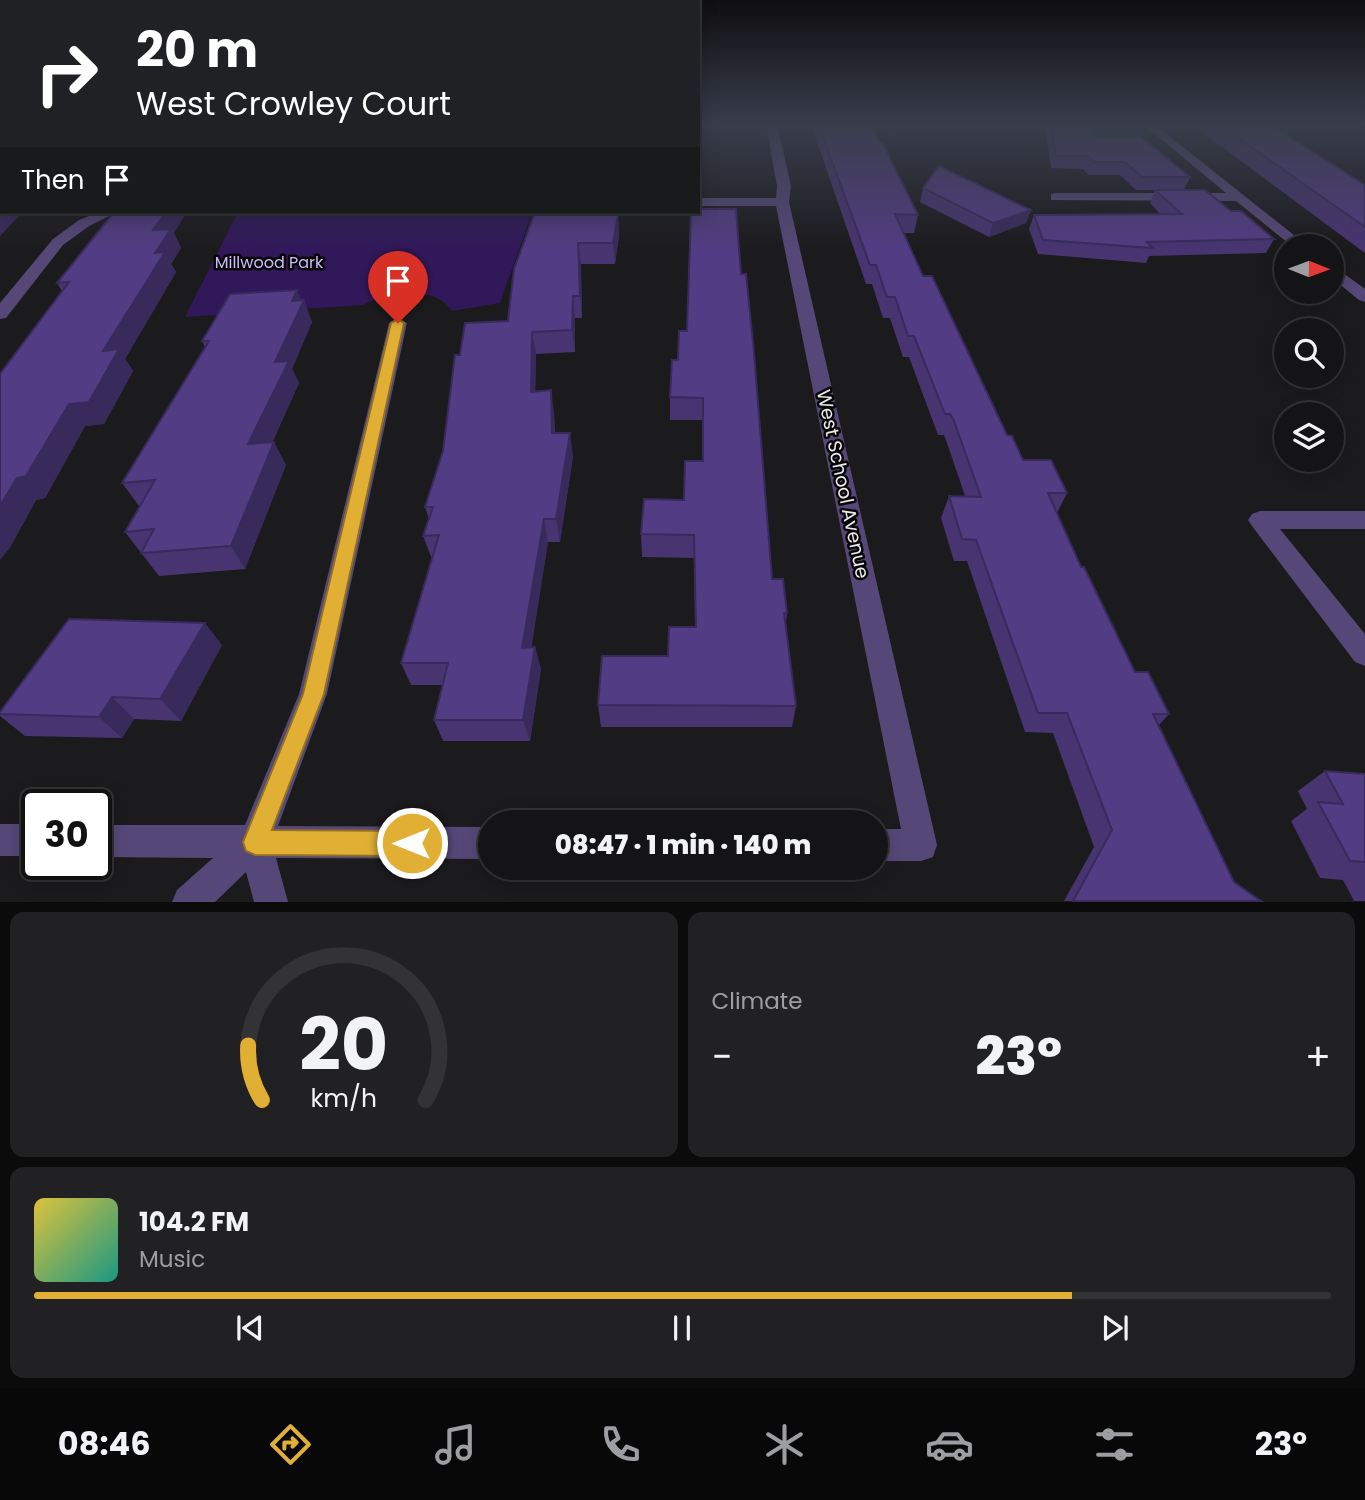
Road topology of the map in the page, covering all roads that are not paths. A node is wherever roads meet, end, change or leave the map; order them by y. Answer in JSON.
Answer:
{"nodes":[{"id":1,"x":780,"y":166,"type":"edge"},
{"id":2,"x":1202,"y":166,"type":"edge"},
{"id":3,"x":1056,"y":197,"type":"dead end"},
{"id":4,"x":1241,"y":197,"type":"junction"},
{"id":5,"x":700,"y":202,"type":"edge"},
{"id":6,"x":782,"y":202,"type":"junction"},
{"id":7,"x":106,"y":214,"type":"edge"},
{"id":8,"x":1287,"y":234,"type":"edge"},
{"id":9,"x":1344,"y":280,"type":"edge"},
{"id":10,"x":1365,"y":297,"type":"edge"},
{"id":11,"x":0,"y":314,"type":"edge"},
{"id":12,"x":398,"y":323,"type":"dead end"},
{"id":13,"x":1365,"y":520,"type":"edge"},
{"id":14,"x":1365,"y":654,"type":"edge"},
{"id":15,"x":0,"y":840,"type":"edge"},
{"id":16,"x":21,"y":840,"type":"edge"},
{"id":17,"x":112,"y":841,"type":"edge"},
{"id":18,"x":255,"y":842,"type":"junction"},
{"id":19,"x":478,"y":843,"type":"edge"},
{"id":20,"x":888,"y":845,"type":"edge"},
{"id":21,"x":189,"y":901,"type":"edge"},
{"id":22,"x":271,"y":901,"type":"edge"}],
"edges":[{"from":1,"to":6,"type":"street","name":"West School Avenue"},
{"from":2,"to":4,"type":"street"},
{"from":3,"to":4,"type":"street"},
{"from":4,"to":8,"type":"street"},
{"from":5,"to":6,"type":"street"},
{"from":6,"to":20,"type":"street","name":"West School Avenue"},
{"from":7,"to":11,"type":"street"},
{"from":9,"to":10,"type":"street"},
{"from":12,"to":18,"type":"street"},
{"from":13,"to":14,"type":"street"},
{"from":15,"to":16,"type":"street"},
{"from":17,"to":18,"type":"street"},
{"from":18,"to":19,"type":"street"},
{"from":18,"to":21,"type":"street"},
{"from":18,"to":22,"type":"street"}]}
